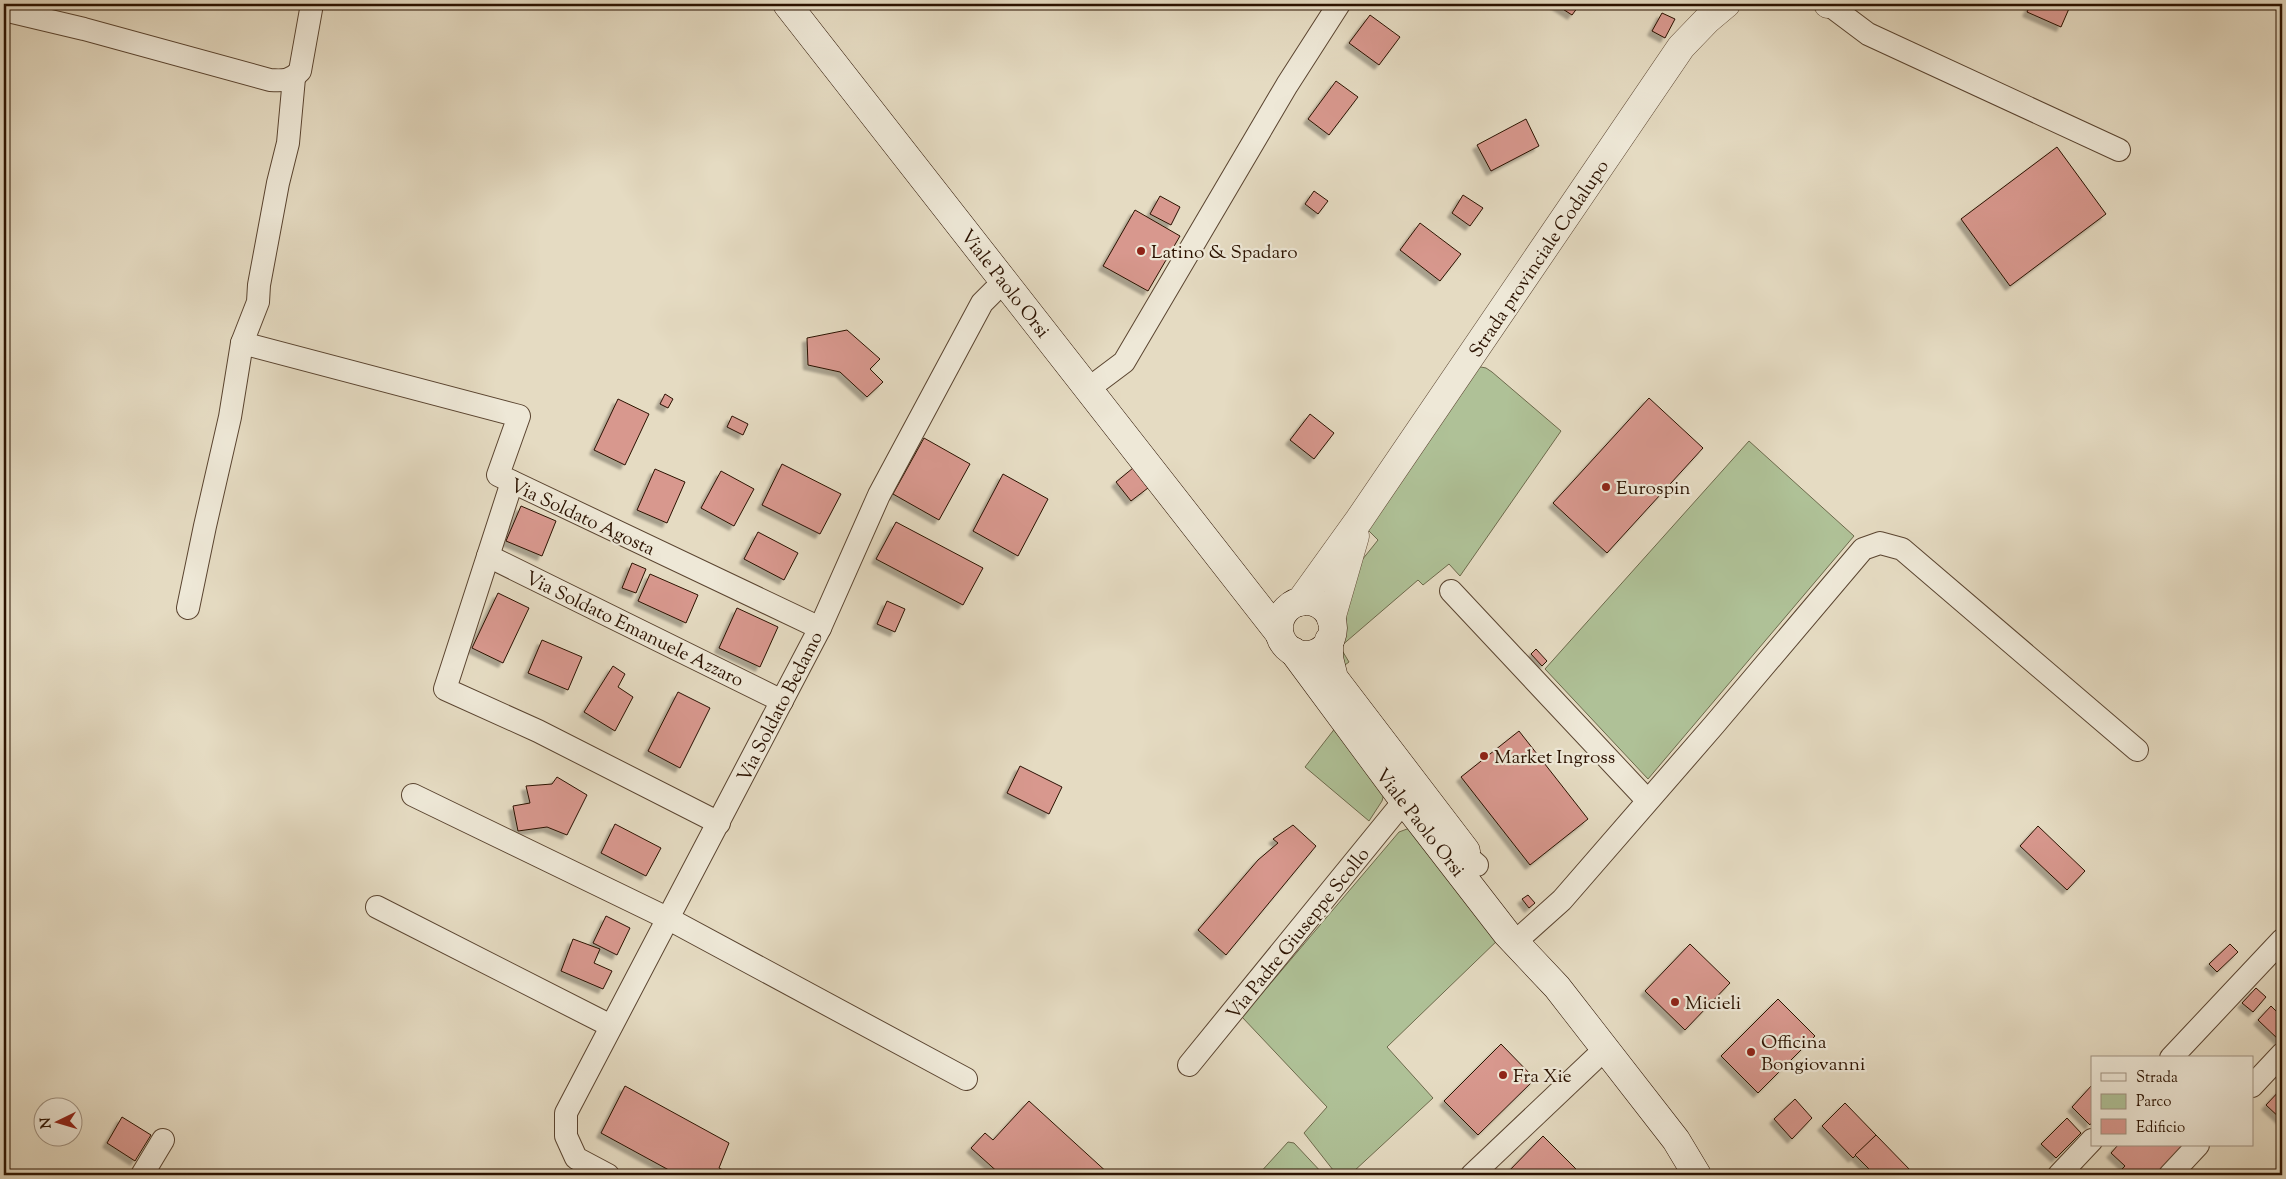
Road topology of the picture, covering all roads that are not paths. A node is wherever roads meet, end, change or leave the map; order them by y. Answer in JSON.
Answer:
{"nodes":[{"id":1,"x":312,"y":4,"type":"edge"},
{"id":2,"x":787,"y":4,"type":"edge"},
{"id":3,"x":1339,"y":4,"type":"edge"},
{"id":4,"x":1726,"y":4,"type":"edge"},
{"id":5,"x":1829,"y":4,"type":"edge"},
{"id":6,"x":4,"y":10,"type":"edge"},
{"id":7,"x":294,"y":78,"type":"junction"},
{"id":8,"x":2119,"y":150,"type":"dead end"},
{"id":9,"x":1004,"y":280,"type":"junction"},
{"id":10,"x":242,"y":344,"type":"junction"},
{"id":11,"x":1088,"y":389,"type":"junction"},
{"id":12,"x":512,"y":482,"type":"junction"},
{"id":13,"x":1359,"y":520,"type":"junction"},
{"id":14,"x":488,"y":556,"type":"junction"},
{"id":15,"x":1224,"y":564,"type":"junction"},
{"id":16,"x":1451,"y":592,"type":"dead end"},
{"id":17,"x":1298,"y":602,"type":"junction"},
{"id":18,"x":188,"y":608,"type":"dead end"},
{"id":19,"x":820,"y":628,"type":"junction"},
{"id":20,"x":1330,"y":630,"type":"junction"},
{"id":21,"x":1286,"y":642,"type":"junction"},
{"id":22,"x":1350,"y":699,"type":"junction"},
{"id":23,"x":782,"y":701,"type":"junction"},
{"id":24,"x":2138,"y":750,"type":"dead end"},
{"id":25,"x":413,"y":795,"type":"dead end"},
{"id":26,"x":1647,"y":800,"type":"junction"},
{"id":27,"x":1404,"y":801,"type":"junction"},
{"id":28,"x":719,"y":822,"type":"junction"},
{"id":29,"x":1477,"y":865,"type":"junction"},
{"id":30,"x":377,"y":907,"type":"dead end"},
{"id":31,"x":669,"y":919,"type":"junction"},
{"id":32,"x":1520,"y":937,"type":"junction"},
{"id":33,"x":2282,"y":940,"type":"edge"},
{"id":34,"x":611,"y":1026,"type":"junction"},
{"id":35,"x":1606,"y":1049,"type":"junction"},
{"id":36,"x":2282,"y":1054,"type":"edge"},
{"id":37,"x":2172,"y":1056,"type":"edge"},
{"id":38,"x":1189,"y":1065,"type":"dead end"},
{"id":39,"x":966,"y":1080,"type":"dead end"},
{"id":40,"x":2254,"y":1084,"type":"edge"},
{"id":41,"x":163,"y":1140,"type":"dead end"},
{"id":42,"x":2091,"y":1141,"type":"edge"},
{"id":43,"x":2197,"y":1146,"type":"edge"},
{"id":44,"x":1690,"y":1164,"type":"edge"},
{"id":45,"x":142,"y":1175,"type":"edge"},
{"id":46,"x":608,"y":1175,"type":"edge"},
{"id":47,"x":1472,"y":1175,"type":"edge"},
{"id":48,"x":1705,"y":1175,"type":"edge"},
{"id":49,"x":2059,"y":1175,"type":"edge"},
{"id":50,"x":2170,"y":1175,"type":"edge"}],
"edges":[{"from":1,"to":7,"type":"street"},
{"from":2,"to":9,"type":"main road","name":"Viale Paolo Orsi"},
{"from":3,"to":11,"type":"street"},
{"from":4,"to":13,"type":"main road","name":"Strada provinciale Codalupo"},
{"from":5,"to":8,"type":"street"},
{"from":6,"to":7,"type":"street"},
{"from":7,"to":10,"type":"street"},
{"from":9,"to":11,"type":"main road","name":"Viale Paolo Orsi"},
{"from":9,"to":19,"type":"street","name":"Via Soldato Bedamo"},
{"from":10,"to":12,"type":"street","name":"Via Soldato Agosta"},
{"from":10,"to":18,"type":"street"},
{"from":11,"to":15,"type":"main road","name":"Viale Paolo Orsi"},
{"from":12,"to":14,"type":"street"},
{"from":12,"to":19,"type":"street","name":"Via Soldato Agosta"},
{"from":13,"to":17,"type":"main road","name":"Strada provinciale Codalupo"},
{"from":13,"to":20,"type":"main road"},
{"from":14,"to":23,"type":"street","name":"Via Soldato Emanuele Azzaro"},
{"from":14,"to":28,"type":"street"},
{"from":15,"to":17,"type":"main road"},
{"from":15,"to":21,"type":"main road","name":"Viale Paolo Orsi"},
{"from":16,"to":26,"type":"street"},
{"from":17,"to":20,"type":"main road"},
{"from":17,"to":21,"type":"main road"},
{"from":19,"to":23,"type":"street","name":"Via Soldato Bedamo"},
{"from":20,"to":21,"type":"main road"},
{"from":20,"to":22,"type":"main road","name":"Viale Paolo Orsi"},
{"from":21,"to":27,"type":"main road","name":"Viale Paolo Orsi"},
{"from":22,"to":27,"type":"street"},
{"from":22,"to":29,"type":"main road","name":"Viale Paolo Orsi"},
{"from":23,"to":28,"type":"street","name":"Via Soldato Bedamo"},
{"from":24,"to":26,"type":"street"},
{"from":25,"to":31,"type":"street"},
{"from":26,"to":32,"type":"street"},
{"from":27,"to":29,"type":"street"},
{"from":27,"to":32,"type":"main road","name":"Viale Paolo Orsi"},
{"from":27,"to":38,"type":"street","name":"Via Padre Giuseppe Scollo"},
{"from":28,"to":31,"type":"street","name":"Via Soldato Bedamo"},
{"from":29,"to":32,"type":"main road","name":"Viale Paolo Orsi"},
{"from":30,"to":34,"type":"street"},
{"from":31,"to":34,"type":"street","name":"Via Soldato Bedamo"},
{"from":31,"to":39,"type":"street"},
{"from":32,"to":35,"type":"main road","name":"Viale Paolo Orsi"},
{"from":33,"to":37,"type":"street"},
{"from":34,"to":46,"type":"street","name":"Via Soldato Bedamo"},
{"from":35,"to":44,"type":"main road","name":"Viale Paolo Orsi"},
{"from":35,"to":47,"type":"street"},
{"from":36,"to":40,"type":"street"},
{"from":41,"to":45,"type":"street"},
{"from":42,"to":49,"type":"street"},
{"from":43,"to":50,"type":"street"},
{"from":44,"to":48,"type":"main road","name":"Viale Paolo Orsi"}]}
